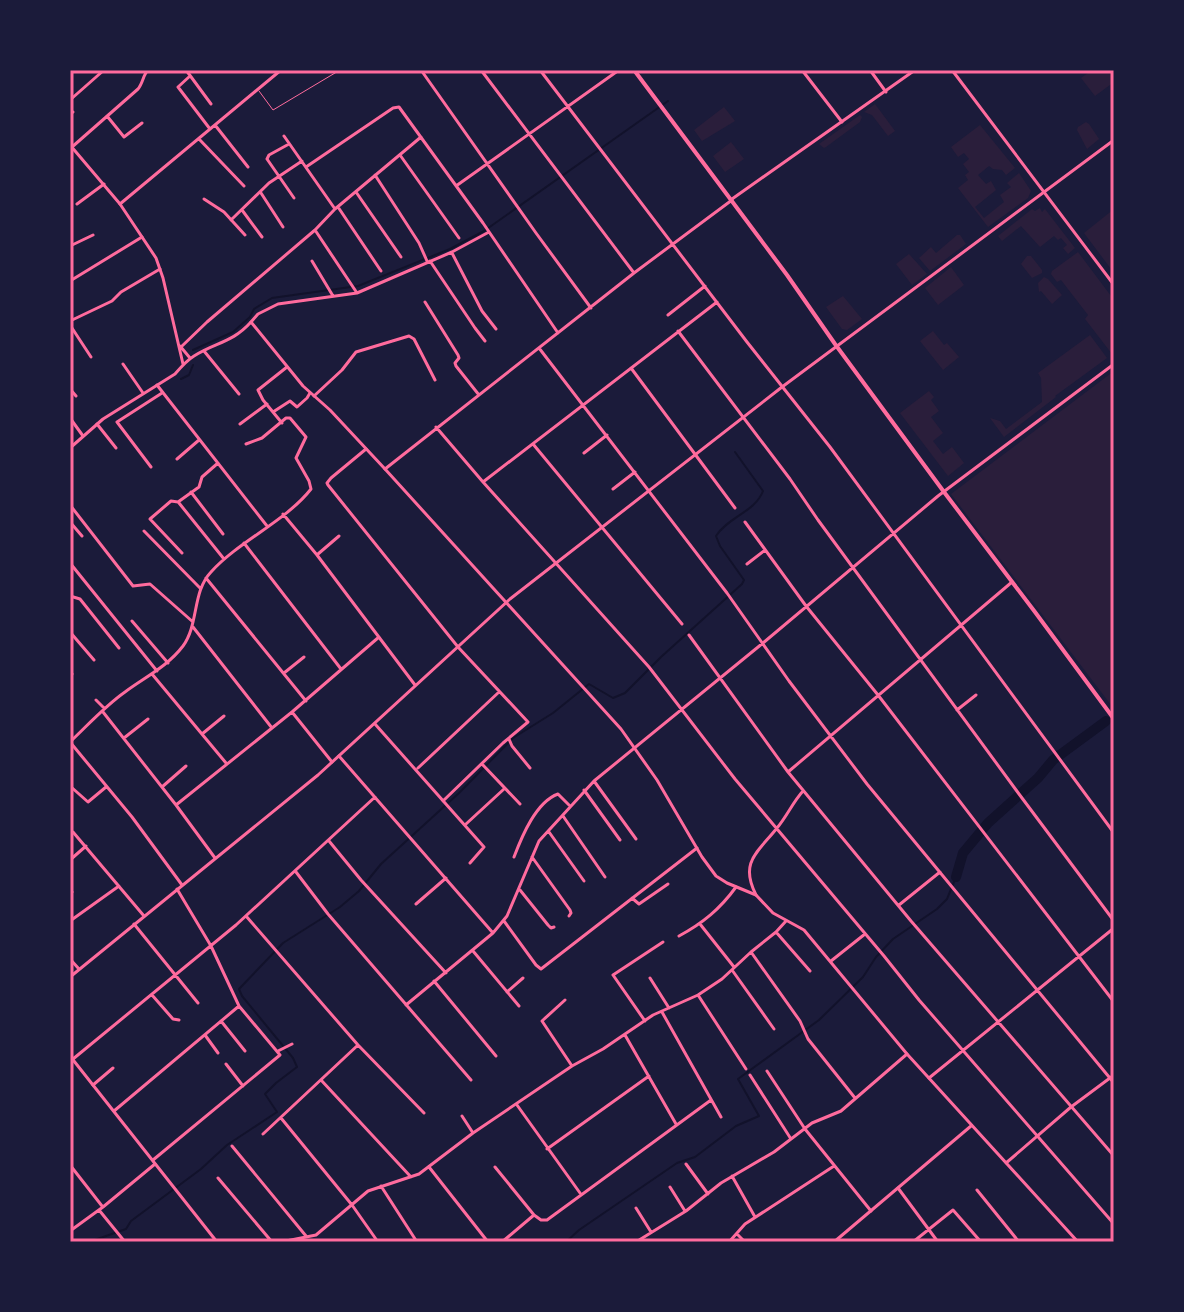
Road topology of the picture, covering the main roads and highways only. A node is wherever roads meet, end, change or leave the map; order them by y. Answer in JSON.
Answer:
{"nodes":[{"id":1,"x":634,"y":70,"type":"edge"},
{"id":2,"x":1114,"y":719,"type":"edge"}],
"edges":[{"from":1,"to":2,"type":"main road"}]}
